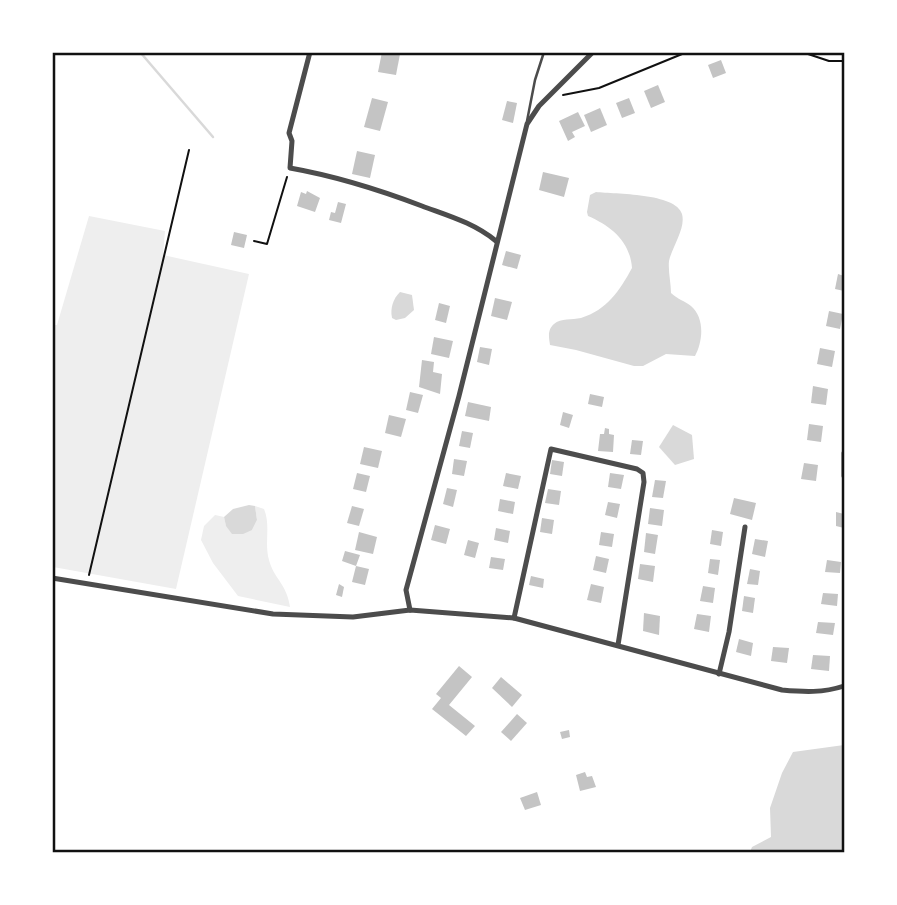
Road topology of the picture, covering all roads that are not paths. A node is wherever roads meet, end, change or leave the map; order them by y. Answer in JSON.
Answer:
{"nodes":[{"id":1,"x":310,"y":52,"type":"edge"},
{"id":2,"x":544,"y":52,"type":"edge"},
{"id":3,"x":593,"y":52,"type":"edge"},
{"id":4,"x":527,"y":124,"type":"junction"},
{"id":5,"x":496,"y":241,"type":"junction"},
{"id":6,"x":845,"y":453,"type":"edge"},
{"id":7,"x":845,"y":476,"type":"edge"},
{"id":8,"x":745,"y":527,"type":"dead end"},
{"id":9,"x":52,"y":578,"type":"edge"},
{"id":10,"x":410,"y":610,"type":"junction"},
{"id":11,"x":514,"y":618,"type":"junction"},
{"id":12,"x":618,"y":645,"type":"junction"},
{"id":13,"x":719,"y":674,"type":"junction"},
{"id":14,"x":845,"y":686,"type":"edge"}],
"edges":[{"from":1,"to":5,"type":"street"},
{"from":2,"to":4,"type":"lane"},
{"from":3,"to":4,"type":"street"},
{"from":4,"to":5,"type":"street"},
{"from":5,"to":10,"type":"street"},
{"from":6,"to":7,"type":"street"},
{"from":8,"to":13,"type":"street"},
{"from":9,"to":10,"type":"street"},
{"from":10,"to":11,"type":"street"},
{"from":11,"to":12,"type":"street"},
{"from":11,"to":12,"type":"street"},
{"from":12,"to":13,"type":"street"},
{"from":13,"to":14,"type":"street"}]}
